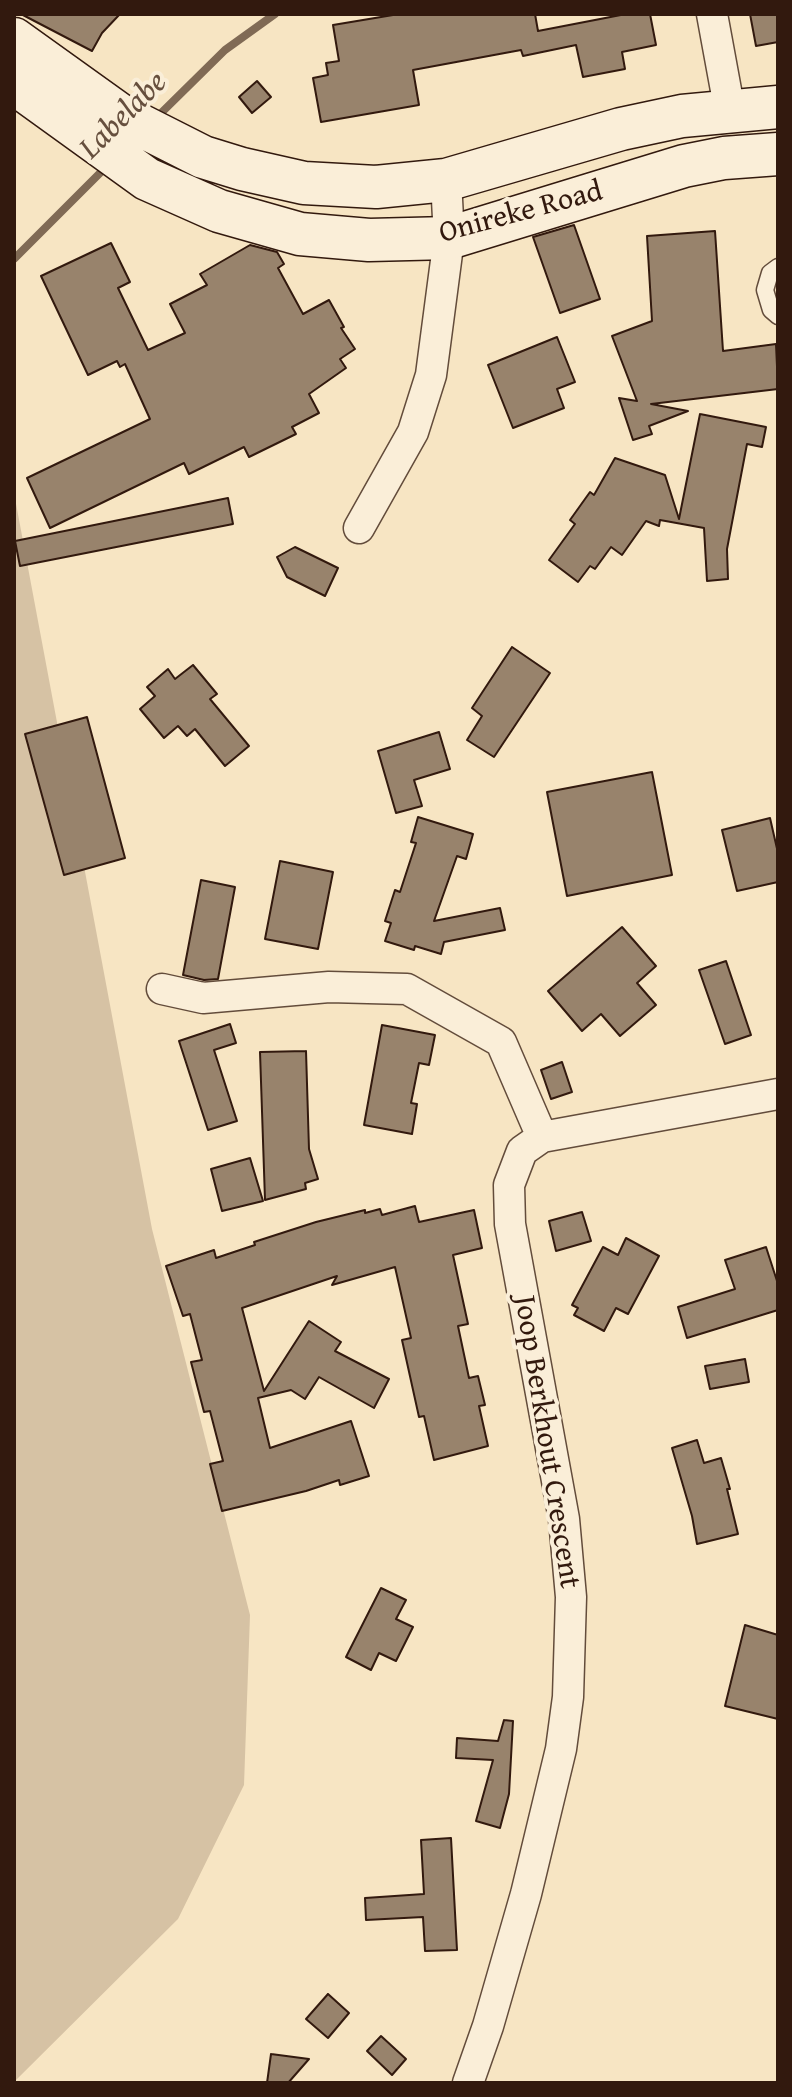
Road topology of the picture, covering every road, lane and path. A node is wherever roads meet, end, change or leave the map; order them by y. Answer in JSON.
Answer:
{"nodes":[{"id":1,"x":712,"y":14,"type":"edge"},
{"id":2,"x":14,"y":39,"type":"edge"},
{"id":3,"x":14,"y":83,"type":"edge"},
{"id":4,"x":778,"y":107,"type":"edge"},
{"id":5,"x":730,"y":112,"type":"junction"},
{"id":6,"x":109,"y":130,"type":"junction"},
{"id":7,"x":778,"y":154,"type":"edge"},
{"id":8,"x":446,"y":180,"type":"junction"},
{"id":9,"x":449,"y":238,"type":"junction"},
{"id":10,"x":778,"y":267,"type":"edge"},
{"id":11,"x":778,"y":316,"type":"edge"},
{"id":12,"x":359,"y":528,"type":"dead end"},
{"id":13,"x":162,"y":989,"type":"dead end"},
{"id":14,"x":778,"y":1094,"type":"edge"},
{"id":15,"x":542,"y":1137,"type":"junction"},
{"id":16,"x":468,"y":2083,"type":"edge"}],
"edges":[{"from":1,"to":5,"type":"street"},
{"from":2,"to":6,"type":"main road","name":"Onireke Road"},
{"from":3,"to":6,"type":"main road","name":"Onireke Road"},
{"from":4,"to":5,"type":"main road","name":"Onireke Road"},
{"from":5,"to":8,"type":"main road","name":"Onireke Road"},
{"from":6,"to":8,"type":"main road","name":"Onireke Road"},
{"from":6,"to":9,"type":"main road","name":"Onireke Road"},
{"from":7,"to":9,"type":"main road","name":"Onireke Road"},
{"from":8,"to":9,"type":"street"},
{"from":9,"to":12,"type":"street"},
{"from":10,"to":11,"type":"lane"},
{"from":13,"to":15,"type":"street"},
{"from":14,"to":15,"type":"street"},
{"from":15,"to":16,"type":"street","name":"Joop Berkhout Crescent"}]}
